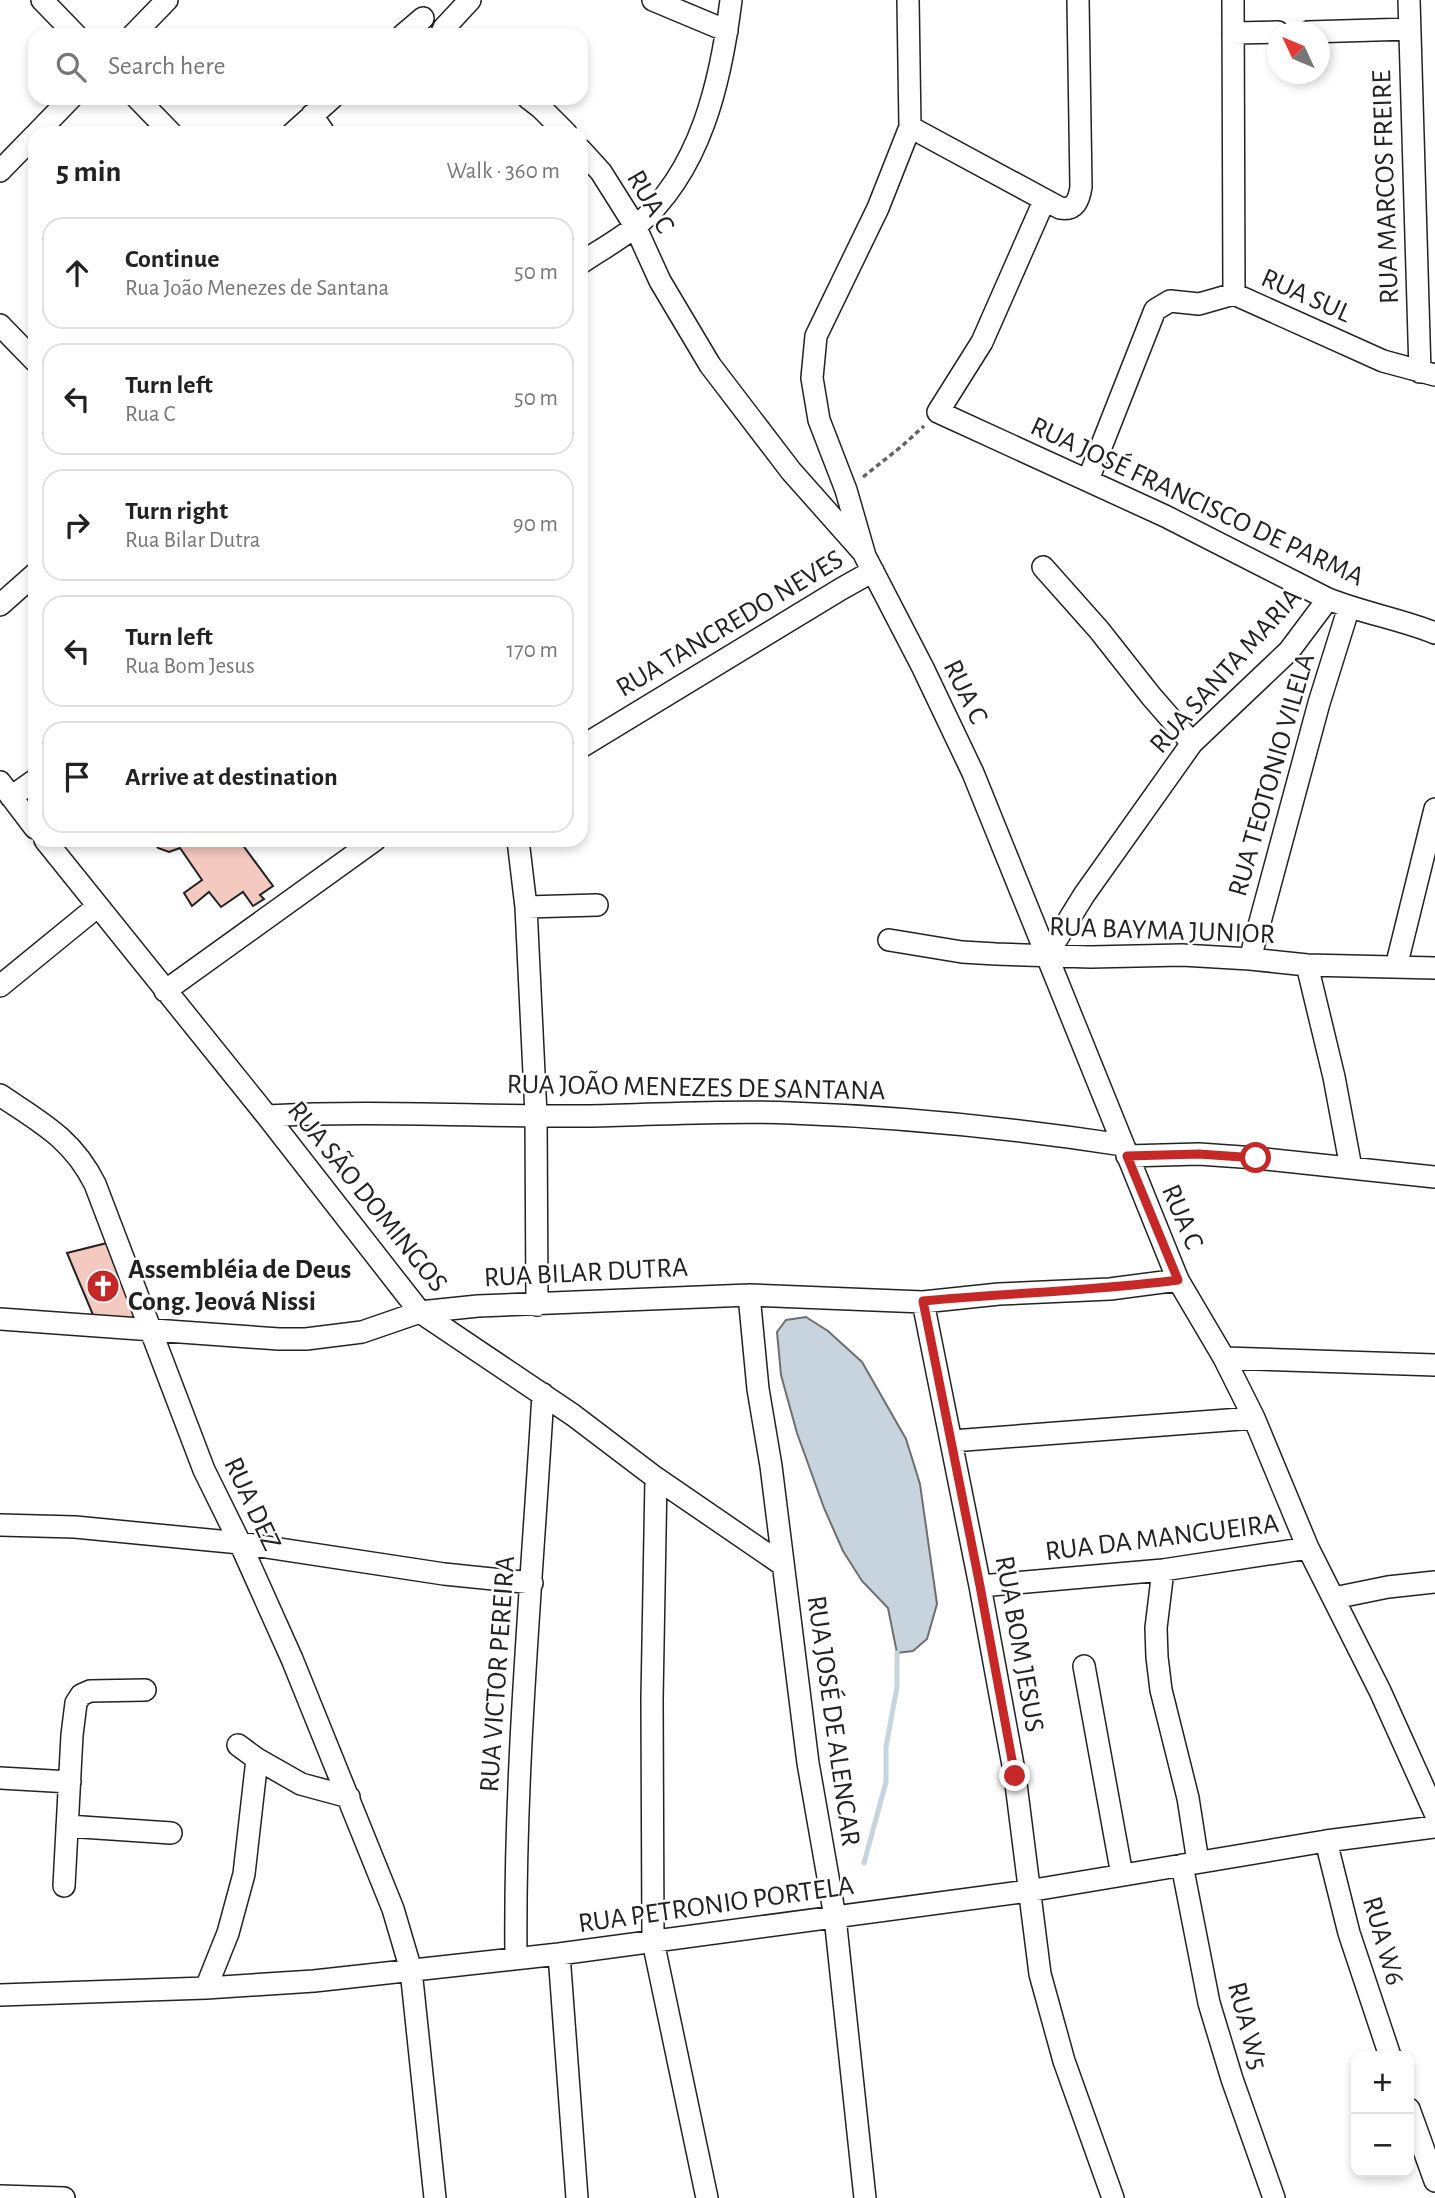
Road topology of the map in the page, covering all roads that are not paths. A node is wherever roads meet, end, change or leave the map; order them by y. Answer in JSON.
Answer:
{"nodes":[{"id":1,"x":41,"y":0,"type":"edge"},
{"id":2,"x":167,"y":0,"type":"edge"},
{"id":3,"x":470,"y":0,"type":"edge"},
{"id":4,"x":653,"y":0,"type":"edge"},
{"id":5,"x":731,"y":0,"type":"edge"},
{"id":6,"x":908,"y":0,"type":"edge"},
{"id":7,"x":1078,"y":0,"type":"edge"},
{"id":8,"x":1233,"y":0,"type":"edge"},
{"id":9,"x":1409,"y":0,"type":"edge"},
{"id":10,"x":423,"y":18,"type":"dead end"},
{"id":11,"x":69,"y":28,"type":"edge"},
{"id":12,"x":140,"y":28,"type":"edge"},
{"id":13,"x":411,"y":28,"type":"edge"},
{"id":14,"x":446,"y":28,"type":"edge"},
{"id":15,"x":1409,"y":29,"type":"junction"},
{"id":16,"x":727,"y":31,"type":"junction"},
{"id":17,"x":1330,"y":31,"type":"edge"},
{"id":18,"x":1267,"y":32,"type":"edge"},
{"id":19,"x":1233,"y":33,"type":"junction"},
{"id":20,"x":64,"y":105,"type":"edge"},
{"id":21,"x":144,"y":105,"type":"edge"},
{"id":22,"x":323,"y":105,"type":"edge"},
{"id":23,"x":538,"y":105,"type":"edge"},
{"id":24,"x":312,"y":115,"type":"junction"},
{"id":25,"x":44,"y":126,"type":"edge"},
{"id":26,"x":164,"y":126,"type":"edge"},
{"id":27,"x":300,"y":126,"type":"edge"},
{"id":28,"x":319,"y":126,"type":"edge"},
{"id":29,"x":559,"y":126,"type":"edge"},
{"id":30,"x":910,"y":128,"type":"junction"},
{"id":31,"x":28,"y":142,"type":"edge"},
{"id":32,"x":588,"y":157,"type":"edge"},
{"id":33,"x":0,"y":170,"type":"edge"},
{"id":34,"x":1044,"y":201,"type":"junction"},
{"id":35,"x":635,"y":226,"type":"junction"},
{"id":36,"x":588,"y":258,"type":"edge"},
{"id":37,"x":1234,"y":294,"type":"junction"},
{"id":38,"x":0,"y":325,"type":"edge"},
{"id":39,"x":28,"y":354,"type":"edge"},
{"id":40,"x":1428,"y":373,"type":"edge"},
{"id":41,"x":1088,"y":480,"type":"junction"},
{"id":42,"x":869,"y":564,"type":"junction"},
{"id":43,"x":1043,"y":567,"type":"dead end"},
{"id":44,"x":28,"y":580,"type":"edge"},
{"id":45,"x":1328,"y":599,"type":"junction"},
{"id":46,"x":0,"y":605,"type":"edge"},
{"id":47,"x":1349,"y":607,"type":"junction"},
{"id":48,"x":1435,"y":632,"type":"edge"},
{"id":49,"x":588,"y":743,"type":"edge"},
{"id":50,"x":1192,"y":743,"type":"junction"},
{"id":51,"x":28,"y":782,"type":"edge"},
{"id":52,"x":5,"y":790,"type":"edge"},
{"id":53,"x":1435,"y":809,"type":"edge"},
{"id":54,"x":28,"y":819,"type":"edge"},
{"id":55,"x":51,"y":847,"type":"edge"},
{"id":56,"x":365,"y":847,"type":"edge"},
{"id":57,"x":520,"y":847,"type":"edge"},
{"id":58,"x":597,"y":905,"type":"dead end"},
{"id":59,"x":98,"y":906,"type":"junction"},
{"id":60,"x":526,"y":907,"type":"junction"},
{"id":61,"x":889,"y":940,"type":"dead end"},
{"id":62,"x":1047,"y":955,"type":"junction"},
{"id":63,"x":1250,"y":959,"type":"junction"},
{"id":64,"x":1307,"y":965,"type":"junction"},
{"id":65,"x":1396,"y":967,"type":"junction"},
{"id":66,"x":1435,"y":968,"type":"edge"},
{"id":67,"x":0,"y":986,"type":"edge"},
{"id":68,"x":165,"y":991,"type":"junction"},
{"id":69,"x":0,"y":1095,"type":"edge"},
{"id":70,"x":536,"y":1115,"type":"junction"},
{"id":71,"x":267,"y":1116,"type":"junction"},
{"id":72,"x":1125,"y":1150,"type":"junction"},
{"id":73,"x":1352,"y":1168,"type":"junction"},
{"id":74,"x":1435,"y":1177,"type":"edge"},
{"id":75,"x":1178,"y":1280,"type":"junction"},
{"id":76,"x":749,"y":1295,"type":"junction"},
{"id":77,"x":923,"y":1301,"type":"junction"},
{"id":78,"x":537,"y":1305,"type":"junction"},
{"id":79,"x":420,"y":1312,"type":"junction"},
{"id":80,"x":0,"y":1319,"type":"edge"},
{"id":81,"x":151,"y":1330,"type":"junction"},
{"id":82,"x":1224,"y":1358,"type":"junction"},
{"id":83,"x":1435,"y":1365,"type":"edge"},
{"id":84,"x":543,"y":1394,"type":"junction"},
{"id":85,"x":1254,"y":1418,"type":"junction"},
{"id":86,"x":952,"y":1441,"type":"junction"},
{"id":87,"x":656,"y":1478,"type":"junction"},
{"id":88,"x":0,"y":1525,"type":"edge"},
{"id":89,"x":240,"y":1542,"type":"junction"},
{"id":90,"x":1308,"y":1548,"type":"junction"},
{"id":91,"x":783,"y":1565,"type":"junction"},
{"id":92,"x":1163,"y":1570,"type":"junction"},
{"id":93,"x":1435,"y":1582,"type":"edge"},
{"id":94,"x":532,"y":1583,"type":"junction"},
{"id":95,"x":980,"y":1586,"type":"junction"},
{"id":96,"x":1334,"y":1598,"type":"junction"},
{"id":97,"x":1084,"y":1666,"type":"dead end"},
{"id":98,"x":145,"y":1690,"type":"dead end"},
{"id":99,"x":238,"y":1745,"type":"dead end"},
{"id":100,"x":257,"y":1759,"type":"junction"},
{"id":101,"x":0,"y":1779,"type":"edge"},
{"id":102,"x":70,"y":1782,"type":"junction"},
{"id":103,"x":349,"y":1797,"type":"junction"},
{"id":104,"x":1435,"y":1813,"type":"edge"},
{"id":105,"x":67,"y":1826,"type":"junction"},
{"id":106,"x":1435,"y":1827,"type":"edge"},
{"id":107,"x":171,"y":1833,"type":"dead end"},
{"id":108,"x":1326,"y":1841,"type":"junction"},
{"id":109,"x":1190,"y":1863,"type":"junction"},
{"id":110,"x":1122,"y":1875,"type":"junction"},
{"id":111,"x":64,"y":1886,"type":"dead end"},
{"id":112,"x":1028,"y":1891,"type":"junction"},
{"id":113,"x":835,"y":1917,"type":"junction"},
{"id":114,"x":653,"y":1941,"type":"junction"},
{"id":115,"x":559,"y":1954,"type":"junction"},
{"id":116,"x":516,"y":1958,"type":"junction"},
{"id":117,"x":411,"y":1970,"type":"junction"},
{"id":118,"x":206,"y":1988,"type":"junction"},
{"id":119,"x":0,"y":1995,"type":"edge"},
{"id":120,"x":1388,"y":2051,"type":"edge"},
{"id":121,"x":1411,"y":2114,"type":"edge"},
{"id":122,"x":1435,"y":2181,"type":"edge"},
{"id":123,"x":0,"y":2196,"type":"edge"},
{"id":124,"x":64,"y":2198,"type":"edge"},
{"id":125,"x":435,"y":2198,"type":"edge"},
{"id":126,"x":577,"y":2198,"type":"edge"},
{"id":127,"x":706,"y":2198,"type":"edge"},
{"id":128,"x":865,"y":2198,"type":"edge"},
{"id":129,"x":1113,"y":2198,"type":"edge"},
{"id":130,"x":1274,"y":2198,"type":"edge"}],
"edges":[{"from":1,"to":11,"type":"street"},
{"from":2,"to":12,"type":"street"},
{"from":3,"to":14,"type":"street"},
{"from":4,"to":16,"type":"street"},
{"from":5,"to":16,"type":"street"},
{"from":6,"to":30,"type":"street"},
{"from":7,"to":34,"type":"street"},
{"from":8,"to":19,"type":"street"},
{"from":9,"to":15,"type":"street","name":"RUA MARCOS FREIRE"},
{"from":10,"to":13,"type":"street"},
{"from":15,"to":17,"type":"street"},
{"from":15,"to":40,"type":"street","name":"RUA MARCOS FREIRE"},
{"from":16,"to":35,"type":"street"},
{"from":18,"to":19,"type":"street"},
{"from":19,"to":37,"type":"street"},
{"from":20,"to":25,"type":"street"},
{"from":21,"to":26,"type":"street"},
{"from":22,"to":24,"type":"street"},
{"from":23,"to":29,"type":"street"},
{"from":24,"to":27,"type":"street"},
{"from":24,"to":28,"type":"street"},
{"from":30,"to":34,"type":"street"},
{"from":30,"to":42,"type":"street","name":"RUA C"},
{"from":31,"to":33,"type":"street"},
{"from":32,"to":35,"type":"street","name":"RUA C"},
{"from":34,"to":41,"type":"street","name":"RUA JOSÉ FRANCISCO DE PARMA"},
{"from":35,"to":36,"type":"street"},
{"from":35,"to":42,"type":"street","name":"RUA C"},
{"from":37,"to":40,"type":"street","name":"RUA SUL"},
{"from":37,"to":41,"type":"street"},
{"from":38,"to":39,"type":"street"},
{"from":41,"to":45,"type":"street","name":"RUA JOSÉ FRANCISCO DE PARMA"},
{"from":42,"to":49,"type":"street","name":"RUA TANCREDO NEVES"},
{"from":42,"to":62,"type":"street","name":"RUA C"},
{"from":43,"to":50,"type":"street"},
{"from":44,"to":46,"type":"street"},
{"from":45,"to":47,"type":"street","name":"RUA JOSÉ FRANCISCO DE PARMA"},
{"from":45,"to":50,"type":"street","name":"RUA SANTA MARIA"},
{"from":47,"to":48,"type":"street","name":"RUA JOSÉ FRANCISCO DE PARMA"},
{"from":47,"to":63,"type":"street","name":"RUA TEOTONIO VILELA"},
{"from":50,"to":62,"type":"street","name":"RUA SANTA MARIA"},
{"from":51,"to":52,"type":"street"},
{"from":52,"to":54,"type":"street"},
{"from":53,"to":65,"type":"street"},
{"from":55,"to":59,"type":"street","name":"RUA SÃO DOMINGOS"},
{"from":56,"to":68,"type":"street"},
{"from":57,"to":60,"type":"street"},
{"from":58,"to":60,"type":"street"},
{"from":59,"to":67,"type":"street"},
{"from":59,"to":68,"type":"street","name":"RUA SÃO DOMINGOS"},
{"from":60,"to":70,"type":"street"},
{"from":61,"to":62,"type":"street","name":"RUA BAYMA JUNIOR"},
{"from":62,"to":63,"type":"street","name":"RUA BAYMA JUNIOR"},
{"from":62,"to":72,"type":"street","name":"RUA C"},
{"from":63,"to":64,"type":"street","name":"RUA BAYMA JUNIOR"},
{"from":64,"to":65,"type":"street","name":"RUA BAYMA JUNIOR"},
{"from":64,"to":73,"type":"street"},
{"from":65,"to":66,"type":"street","name":"RUA BAYMA JUNIOR"},
{"from":68,"to":71,"type":"street","name":"RUA SÃO DOMINGOS"},
{"from":69,"to":81,"type":"street","name":"RUA DEZ"},
{"from":70,"to":71,"type":"street","name":"RUA JOÃO MENEZES DE SANTANA"},
{"from":70,"to":72,"type":"street","name":"RUA JOÃO MENEZES DE SANTANA"},
{"from":70,"to":78,"type":"street"},
{"from":71,"to":79,"type":"street","name":"RUA SÃO DOMINGOS"},
{"from":72,"to":73,"type":"street","name":"RUA JOÃO MENEZES DE SANTANA"},
{"from":72,"to":75,"type":"street","name":"RUA C"},
{"from":73,"to":74,"type":"street","name":"RUA JOÃO MENEZES DE SANTANA"},
{"from":75,"to":77,"type":"street","name":"RUA BILAR DUTRA"},
{"from":75,"to":82,"type":"street","name":"RUA C"},
{"from":76,"to":77,"type":"street","name":"RUA BILAR DUTRA"},
{"from":76,"to":78,"type":"street","name":"RUA BILAR DUTRA"},
{"from":76,"to":91,"type":"street","name":"RUA JOSÉ DE ALENCAR"},
{"from":77,"to":86,"type":"street","name":"RUA BOM JESUS"},
{"from":78,"to":79,"type":"street","name":"RUA BILAR DUTRA"},
{"from":79,"to":81,"type":"street","name":"RUA BILAR DUTRA"},
{"from":79,"to":84,"type":"street","name":"RUA SÃO DOMINGOS"},
{"from":80,"to":81,"type":"street","name":"RUA BILAR DUTRA"},
{"from":81,"to":89,"type":"street","name":"RUA DEZ"},
{"from":82,"to":83,"type":"street"},
{"from":82,"to":85,"type":"street","name":"RUA C"},
{"from":84,"to":87,"type":"street","name":"RUA SÃO DOMINGOS"},
{"from":84,"to":94,"type":"street","name":"RUA VICTOR PEREIRA"},
{"from":85,"to":86,"type":"street"},
{"from":85,"to":90,"type":"street","name":"RUA C"},
{"from":86,"to":95,"type":"street","name":"RUA BOM JESUS"},
{"from":87,"to":91,"type":"street","name":"RUA SÃO DOMINGOS"},
{"from":87,"to":114,"type":"street"},
{"from":88,"to":89,"type":"street"},
{"from":89,"to":94,"type":"street"},
{"from":89,"to":103,"type":"street","name":"RUA DEZ"},
{"from":90,"to":92,"type":"street","name":"RUA DA MANGUEIRA"},
{"from":90,"to":96,"type":"street","name":"RUA C"},
{"from":91,"to":113,"type":"street","name":"RUA JOSÉ DE ALENCAR"},
{"from":92,"to":95,"type":"street","name":"RUA DA MANGUEIRA"},
{"from":92,"to":109,"type":"street","name":"RUA W5"},
{"from":93,"to":96,"type":"street"},
{"from":94,"to":116,"type":"street","name":"RUA VICTOR PEREIRA"},
{"from":95,"to":112,"type":"street","name":"RUA BOM JESUS"},
{"from":96,"to":104,"type":"street","name":"RUA C"},
{"from":97,"to":110,"type":"street"},
{"from":98,"to":102,"type":"street"},
{"from":99,"to":100,"type":"street"},
{"from":100,"to":103,"type":"street"},
{"from":100,"to":118,"type":"street"},
{"from":101,"to":102,"type":"street"},
{"from":102,"to":105,"type":"street"},
{"from":103,"to":117,"type":"street","name":"RUA DEZ"},
{"from":105,"to":107,"type":"street"},
{"from":105,"to":111,"type":"street"},
{"from":106,"to":108,"type":"street","name":"RUA PETRONIO PORTELA"},
{"from":108,"to":109,"type":"street","name":"RUA PETRONIO PORTELA"},
{"from":108,"to":120,"type":"street","name":"RUA W6"},
{"from":109,"to":110,"type":"street","name":"RUA PETRONIO PORTELA"},
{"from":109,"to":130,"type":"street","name":"RUA W5"},
{"from":110,"to":112,"type":"street","name":"RUA PETRONIO PORTELA"},
{"from":112,"to":113,"type":"street","name":"RUA PETRONIO PORTELA"},
{"from":112,"to":129,"type":"street","name":"RUA BOM JESUS"},
{"from":113,"to":114,"type":"street","name":"RUA PETRONIO PORTELA"},
{"from":113,"to":128,"type":"street","name":"RUA JOSÉ DE ALENCAR"},
{"from":114,"to":115,"type":"street","name":"RUA PETRONIO PORTELA"},
{"from":114,"to":127,"type":"street"},
{"from":115,"to":116,"type":"street","name":"RUA PETRONIO PORTELA"},
{"from":115,"to":126,"type":"street"},
{"from":116,"to":117,"type":"street","name":"RUA PETRONIO PORTELA"},
{"from":117,"to":118,"type":"street","name":"RUA PETRONIO PORTELA"},
{"from":117,"to":125,"type":"street","name":"RUA DEZ"},
{"from":118,"to":119,"type":"street","name":"RUA PETRONIO PORTELA"},
{"from":121,"to":122,"type":"street"},
{"from":123,"to":124,"type":"street"}]}
